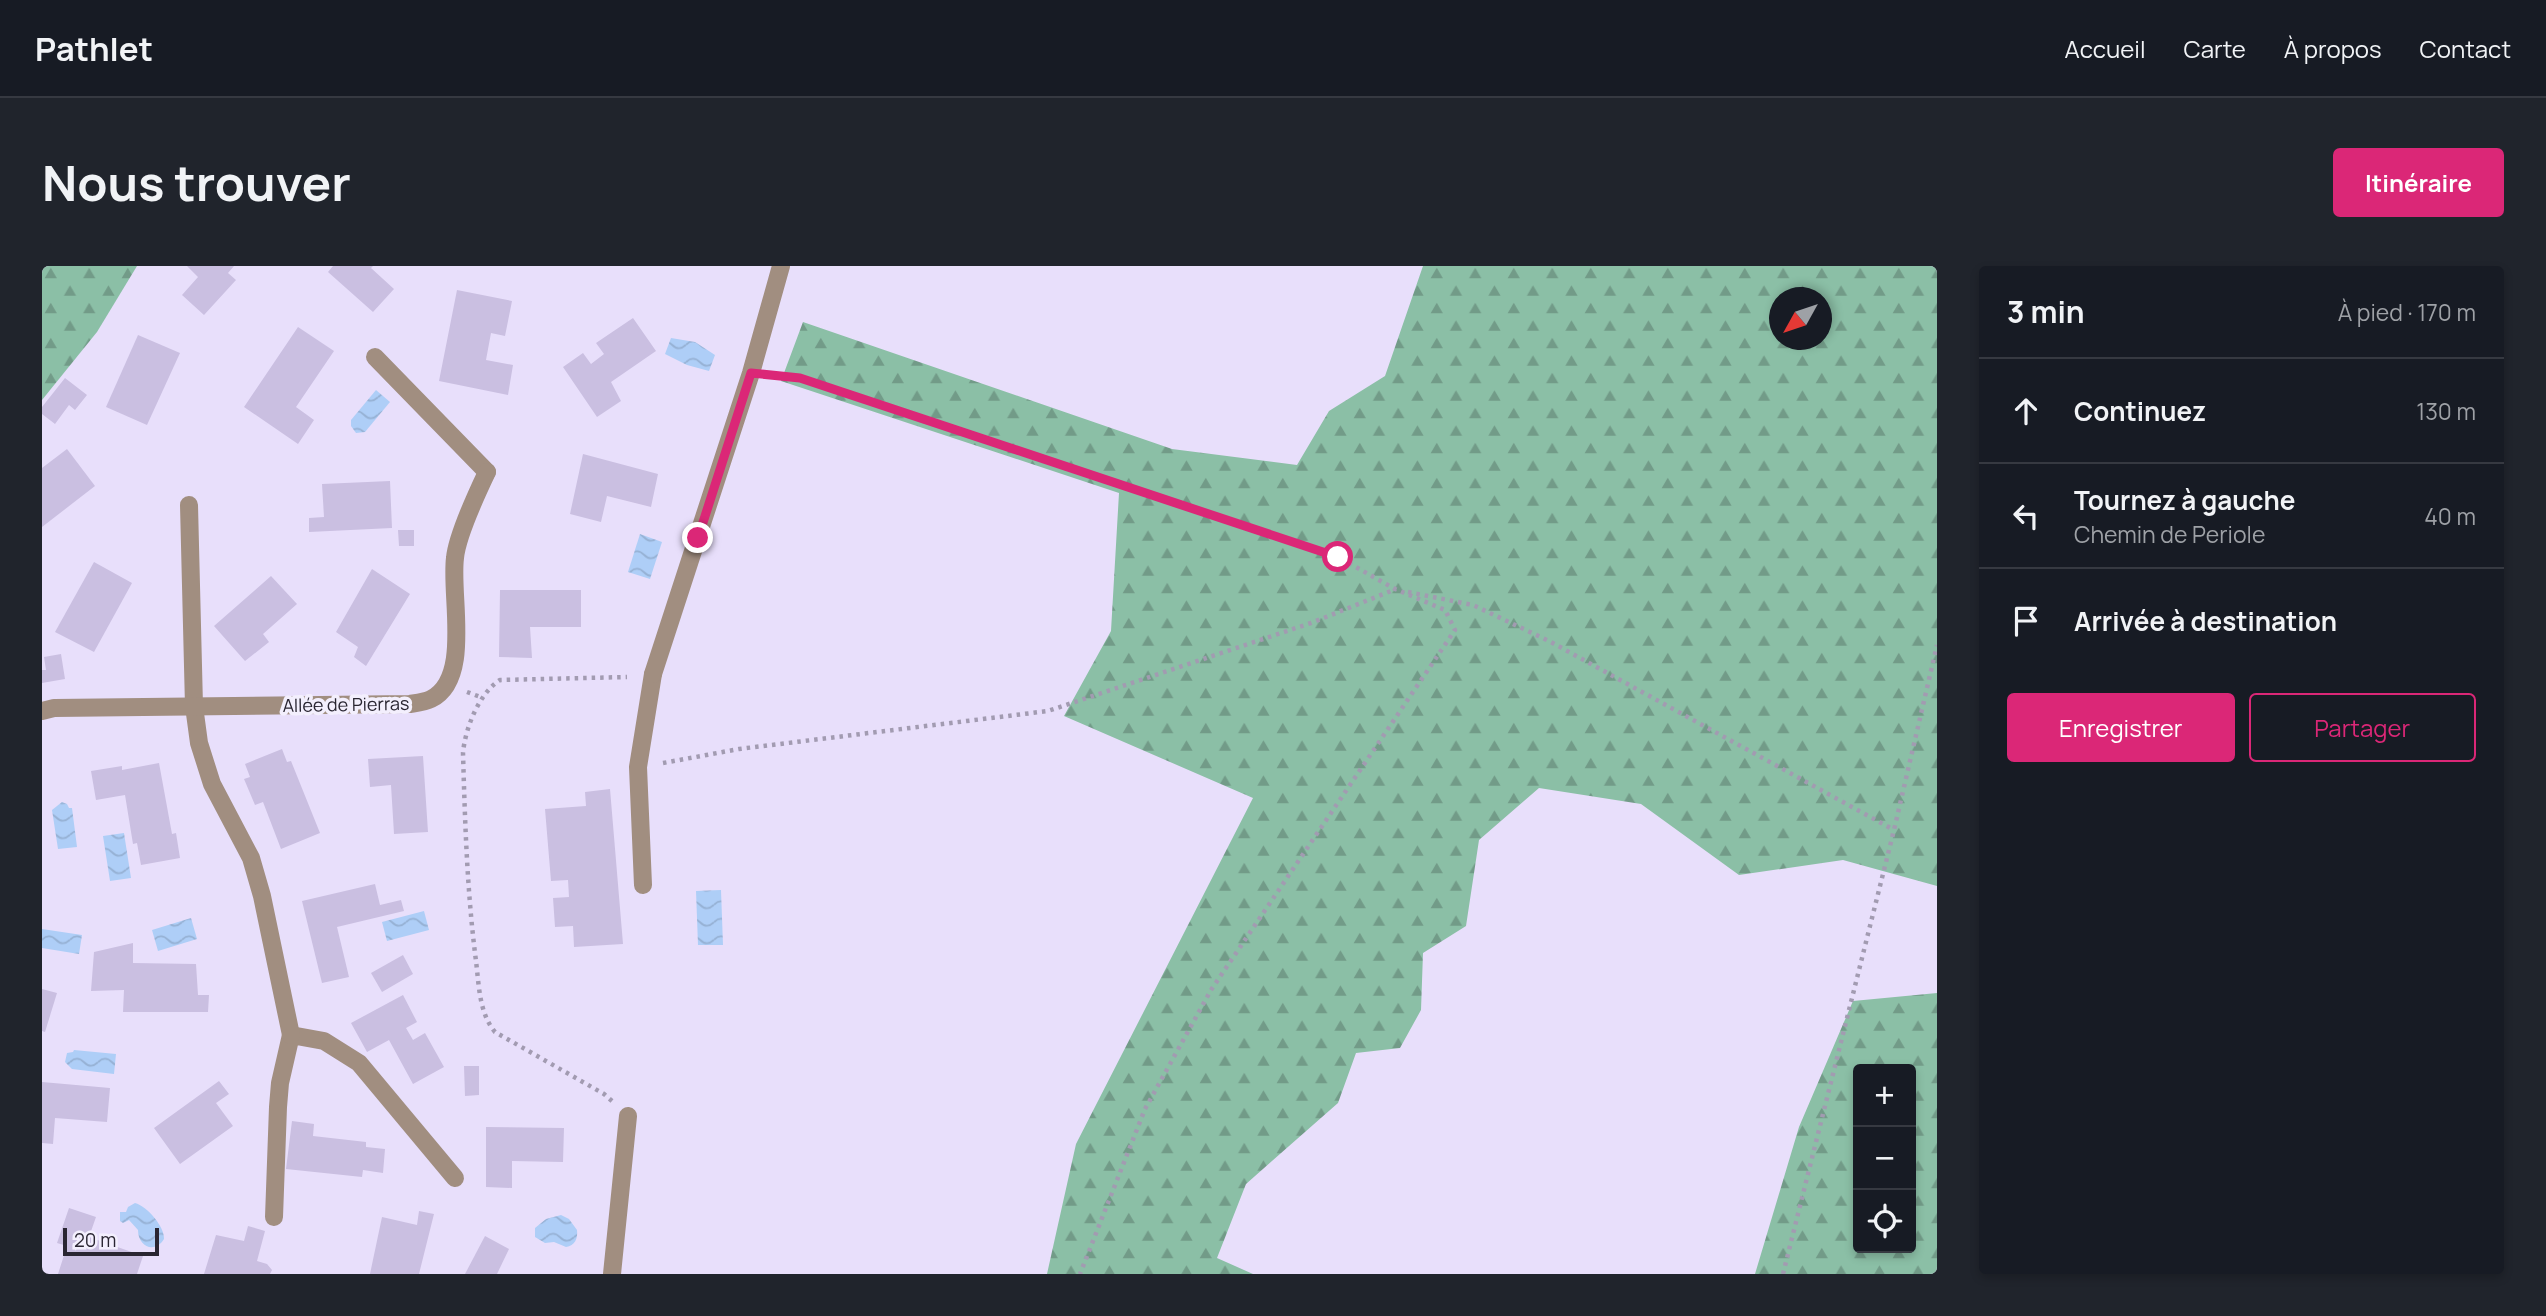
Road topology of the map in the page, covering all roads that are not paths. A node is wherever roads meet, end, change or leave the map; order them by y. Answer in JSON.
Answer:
{"nodes":[{"id":1,"x":781,"y":266,"type":"edge"},
{"id":2,"x":375,"y":357,"type":"dead end"},
{"id":3,"x":190,"y":505,"type":"dead end"},
{"id":4,"x":194,"y":706,"type":"junction"},
{"id":5,"x":42,"y":711,"type":"edge"},
{"id":6,"x":643,"y":885,"type":"dead end"},
{"id":7,"x":291,"y":1035,"type":"junction"},
{"id":8,"x":628,"y":1116,"type":"road end"},
{"id":9,"x":455,"y":1178,"type":"dead end"},
{"id":10,"x":274,"y":1217,"type":"dead end"},
{"id":11,"x":612,"y":1274,"type":"edge"}],
"edges":[{"from":1,"to":6,"type":"street"},
{"from":2,"to":4,"type":"street","name":"Allée de Pierras"},
{"from":3,"to":4,"type":"street"},
{"from":4,"to":5,"type":"street","name":"Allée de Pierras"},
{"from":4,"to":7,"type":"street"},
{"from":7,"to":9,"type":"street"},
{"from":7,"to":10,"type":"street"},
{"from":8,"to":11,"type":"street"}]}
